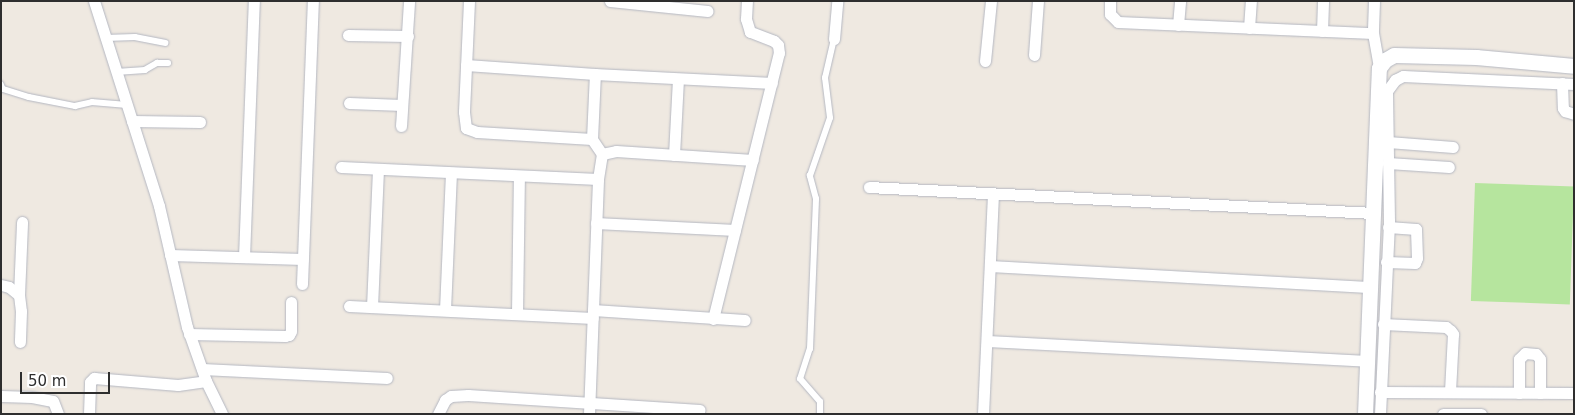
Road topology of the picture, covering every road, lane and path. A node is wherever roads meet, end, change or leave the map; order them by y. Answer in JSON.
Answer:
{"nodes":[{"id":1,"x":94,"y":1,"type":"edge"},
{"id":2,"x":254,"y":1,"type":"edge"},
{"id":3,"x":313,"y":1,"type":"edge"},
{"id":4,"x":409,"y":1,"type":"edge"},
{"id":5,"x":469,"y":1,"type":"edge"},
{"id":6,"x":610,"y":1,"type":"edge"},
{"id":7,"x":747,"y":1,"type":"edge"},
{"id":8,"x":837,"y":1,"type":"edge"},
{"id":9,"x":991,"y":1,"type":"edge"},
{"id":10,"x":1038,"y":1,"type":"edge"},
{"id":11,"x":1110,"y":1,"type":"edge"},
{"id":12,"x":1180,"y":1,"type":"edge"},
{"id":13,"x":1251,"y":1,"type":"edge"},
{"id":14,"x":1323,"y":1,"type":"edge"},
{"id":15,"x":1374,"y":1,"type":"edge"},
{"id":16,"x":707,"y":11,"type":"dead end"},
{"id":17,"x":1178,"y":24,"type":"junction"},
{"id":18,"x":1249,"y":28,"type":"junction"},
{"id":19,"x":1322,"y":31,"type":"junction"},
{"id":20,"x":1373,"y":33,"type":"junction"},
{"id":21,"x":348,"y":35,"type":"dead end"},
{"id":22,"x":408,"y":36,"type":"junction"},
{"id":23,"x":105,"y":38,"type":"junction"},
{"id":24,"x":834,"y":39,"type":"joint"},
{"id":25,"x":165,"y":43,"type":"dead end"},
{"id":26,"x":1034,"y":55,"type":"dead end"},
{"id":27,"x":985,"y":61,"type":"dead end"},
{"id":28,"x":168,"y":63,"type":"dead end"},
{"id":29,"x":466,"y":65,"type":"junction"},
{"id":30,"x":1574,"y":66,"type":"edge"},
{"id":31,"x":1379,"y":68,"type":"junction"},
{"id":32,"x":116,"y":72,"type":"junction"},
{"id":33,"x":595,"y":74,"type":"junction"},
{"id":34,"x":678,"y":79,"type":"junction"},
{"id":35,"x":772,"y":83,"type":"junction"},
{"id":36,"x":1568,"y":83,"type":"edge"},
{"id":37,"x":1,"y":84,"type":"edge"},
{"id":38,"x":349,"y":103,"type":"dead end"},
{"id":39,"x":127,"y":105,"type":"junction"},
{"id":40,"x":402,"y":106,"type":"junction"},
{"id":41,"x":1574,"y":114,"type":"edge"},
{"id":42,"x":132,"y":121,"type":"junction"},
{"id":43,"x":200,"y":122,"type":"dead end"},
{"id":44,"x":401,"y":126,"type":"dead end"},
{"id":45,"x":592,"y":139,"type":"junction"},
{"id":46,"x":1388,"y":142,"type":"junction"},
{"id":47,"x":1453,"y":147,"type":"dead end"},
{"id":48,"x":602,"y":154,"type":"junction"},
{"id":49,"x":674,"y":155,"type":"junction"},
{"id":50,"x":754,"y":160,"type":"junction"},
{"id":51,"x":1388,"y":163,"type":"junction"},
{"id":52,"x":341,"y":167,"type":"dead end"},
{"id":53,"x":1449,"y":168,"type":"dead end"},
{"id":54,"x":378,"y":169,"type":"junction"},
{"id":55,"x":451,"y":172,"type":"junction"},
{"id":56,"x":519,"y":176,"type":"junction"},
{"id":57,"x":598,"y":179,"type":"junction"},
{"id":58,"x":869,"y":187,"type":"dead end"},
{"id":59,"x":994,"y":195,"type":"junction"},
{"id":60,"x":1373,"y":213,"type":"junction"},
{"id":61,"x":22,"y":222,"type":"dead end"},
{"id":62,"x":596,"y":223,"type":"junction"},
{"id":63,"x":1388,"y":227,"type":"junction"},
{"id":64,"x":735,"y":230,"type":"junction"},
{"id":65,"x":170,"y":254,"type":"junction"},
{"id":66,"x":244,"y":257,"type":"junction"},
{"id":67,"x":303,"y":259,"type":"junction"},
{"id":68,"x":1386,"y":262,"type":"junction"},
{"id":69,"x":991,"y":266,"type":"junction"},
{"id":70,"x":302,"y":284,"type":"dead end"},
{"id":71,"x":1,"y":285,"type":"edge"},
{"id":72,"x":1371,"y":287,"type":"junction"},
{"id":73,"x":19,"y":295,"type":"junction"},
{"id":74,"x":291,"y":302,"type":"dead end"},
{"id":75,"x":349,"y":306,"type":"dead end"},
{"id":76,"x":372,"y":307,"type":"junction"},
{"id":77,"x":445,"y":310,"type":"junction"},
{"id":78,"x":517,"y":314,"type":"junction"},
{"id":79,"x":593,"y":314,"type":"junction"},
{"id":80,"x":713,"y":319,"type":"junction"},
{"id":81,"x":746,"y":320,"type":"dead end"},
{"id":82,"x":1383,"y":324,"type":"junction"},
{"id":83,"x":189,"y":334,"type":"junction"},
{"id":84,"x":988,"y":341,"type":"junction"},
{"id":85,"x":20,"y":342,"type":"dead end"},
{"id":86,"x":1366,"y":361,"type":"junction"},
{"id":87,"x":202,"y":370,"type":"junction"},
{"id":88,"x":387,"y":378,"type":"dead end"},
{"id":89,"x":206,"y":382,"type":"junction"},
{"id":90,"x":1380,"y":392,"type":"junction"},
{"id":91,"x":1450,"y":392,"type":"junction"},
{"id":92,"x":1518,"y":393,"type":"junction"},
{"id":93,"x":1540,"y":393,"type":"junction"},
{"id":94,"x":1574,"y":393,"type":"edge"},
{"id":95,"x":1,"y":396,"type":"edge"},
{"id":96,"x":590,"y":408,"type":"edge"},
{"id":97,"x":700,"y":410,"type":"dead end"},
{"id":98,"x":58,"y":414,"type":"edge"},
{"id":99,"x":89,"y":414,"type":"edge"},
{"id":100,"x":222,"y":414,"type":"edge"},
{"id":101,"x":438,"y":414,"type":"edge"},
{"id":102,"x":820,"y":414,"type":"edge"},
{"id":103,"x":983,"y":414,"type":"edge"},
{"id":104,"x":1365,"y":414,"type":"edge"},
{"id":105,"x":1380,"y":414,"type":"edge"},
{"id":106,"x":1444,"y":414,"type":"edge"},
{"id":107,"x":1481,"y":414,"type":"edge"}],
"edges":[{"from":1,"to":23,"type":"street"},
{"from":2,"to":66,"type":"street"},
{"from":3,"to":67,"type":"street"},
{"from":4,"to":22,"type":"street"},
{"from":5,"to":29,"type":"street"},
{"from":6,"to":16,"type":"street"},
{"from":7,"to":35,"type":"street"},
{"from":8,"to":24,"type":"street"},
{"from":9,"to":27,"type":"street"},
{"from":10,"to":26,"type":"street"},
{"from":11,"to":17,"type":"street"},
{"from":12,"to":17,"type":"street"},
{"from":13,"to":18,"type":"street"},
{"from":14,"to":19,"type":"street"},
{"from":15,"to":20,"type":"street"},
{"from":17,"to":18,"type":"street"},
{"from":18,"to":19,"type":"street"},
{"from":19,"to":20,"type":"street"},
{"from":20,"to":31,"type":"street"},
{"from":21,"to":22,"type":"street"},
{"from":22,"to":40,"type":"street"},
{"from":23,"to":25,"type":"lane"},
{"from":23,"to":32,"type":"street"},
{"from":24,"to":102,"type":"lane"},
{"from":28,"to":32,"type":"lane"},
{"from":29,"to":33,"type":"street"},
{"from":29,"to":45,"type":"street"},
{"from":30,"to":31,"type":"street"},
{"from":31,"to":60,"type":"street"},
{"from":32,"to":39,"type":"street"},
{"from":33,"to":34,"type":"street"},
{"from":33,"to":45,"type":"street"},
{"from":34,"to":35,"type":"street"},
{"from":34,"to":49,"type":"street"},
{"from":35,"to":50,"type":"street"},
{"from":36,"to":41,"type":"street"},
{"from":36,"to":46,"type":"street"},
{"from":37,"to":39,"type":"lane"},
{"from":38,"to":40,"type":"street"},
{"from":39,"to":42,"type":"street"},
{"from":40,"to":44,"type":"street"},
{"from":42,"to":43,"type":"street"},
{"from":42,"to":65,"type":"street"},
{"from":45,"to":48,"type":"street"},
{"from":46,"to":47,"type":"street"},
{"from":46,"to":51,"type":"street"},
{"from":48,"to":49,"type":"street"},
{"from":48,"to":57,"type":"street"},
{"from":49,"to":50,"type":"street"},
{"from":50,"to":64,"type":"street"},
{"from":51,"to":53,"type":"street"},
{"from":51,"to":63,"type":"street"},
{"from":52,"to":54,"type":"street"},
{"from":54,"to":55,"type":"street"},
{"from":54,"to":76,"type":"street"},
{"from":55,"to":56,"type":"street"},
{"from":55,"to":77,"type":"street"},
{"from":56,"to":57,"type":"street"},
{"from":56,"to":78,"type":"street"},
{"from":57,"to":62,"type":"street"},
{"from":58,"to":59,"type":"street"},
{"from":59,"to":60,"type":"street"},
{"from":59,"to":69,"type":"street"},
{"from":60,"to":72,"type":"street"},
{"from":61,"to":73,"type":"street"},
{"from":62,"to":64,"type":"street"},
{"from":62,"to":79,"type":"street"},
{"from":63,"to":68,"type":"street"},
{"from":63,"to":68,"type":"street"},
{"from":64,"to":80,"type":"street"},
{"from":65,"to":66,"type":"street"},
{"from":65,"to":83,"type":"street"},
{"from":66,"to":67,"type":"street"},
{"from":67,"to":70,"type":"street"},
{"from":68,"to":82,"type":"street"},
{"from":69,"to":72,"type":"street"},
{"from":69,"to":84,"type":"street"},
{"from":71,"to":73,"type":"street"},
{"from":72,"to":86,"type":"street"},
{"from":73,"to":85,"type":"street"},
{"from":74,"to":83,"type":"street"},
{"from":75,"to":76,"type":"street"},
{"from":76,"to":77,"type":"street"},
{"from":77,"to":78,"type":"street"},
{"from":78,"to":79,"type":"street"},
{"from":79,"to":80,"type":"street"},
{"from":79,"to":96,"type":"street"},
{"from":80,"to":81,"type":"street"},
{"from":82,"to":90,"type":"street"},
{"from":82,"to":91,"type":"street"},
{"from":83,"to":87,"type":"street"},
{"from":84,"to":86,"type":"street"},
{"from":84,"to":103,"type":"street"},
{"from":86,"to":104,"type":"street"},
{"from":87,"to":88,"type":"street"},
{"from":87,"to":89,"type":"street"},
{"from":89,"to":99,"type":"street"},
{"from":89,"to":100,"type":"street"},
{"from":90,"to":91,"type":"street"},
{"from":90,"to":105,"type":"street"},
{"from":91,"to":92,"type":"street"},
{"from":92,"to":93,"type":"street"},
{"from":92,"to":93,"type":"street"},
{"from":93,"to":94,"type":"street"},
{"from":95,"to":98,"type":"street"},
{"from":96,"to":97,"type":"street"},
{"from":96,"to":101,"type":"street"},
{"from":106,"to":107,"type":"street"}]}
